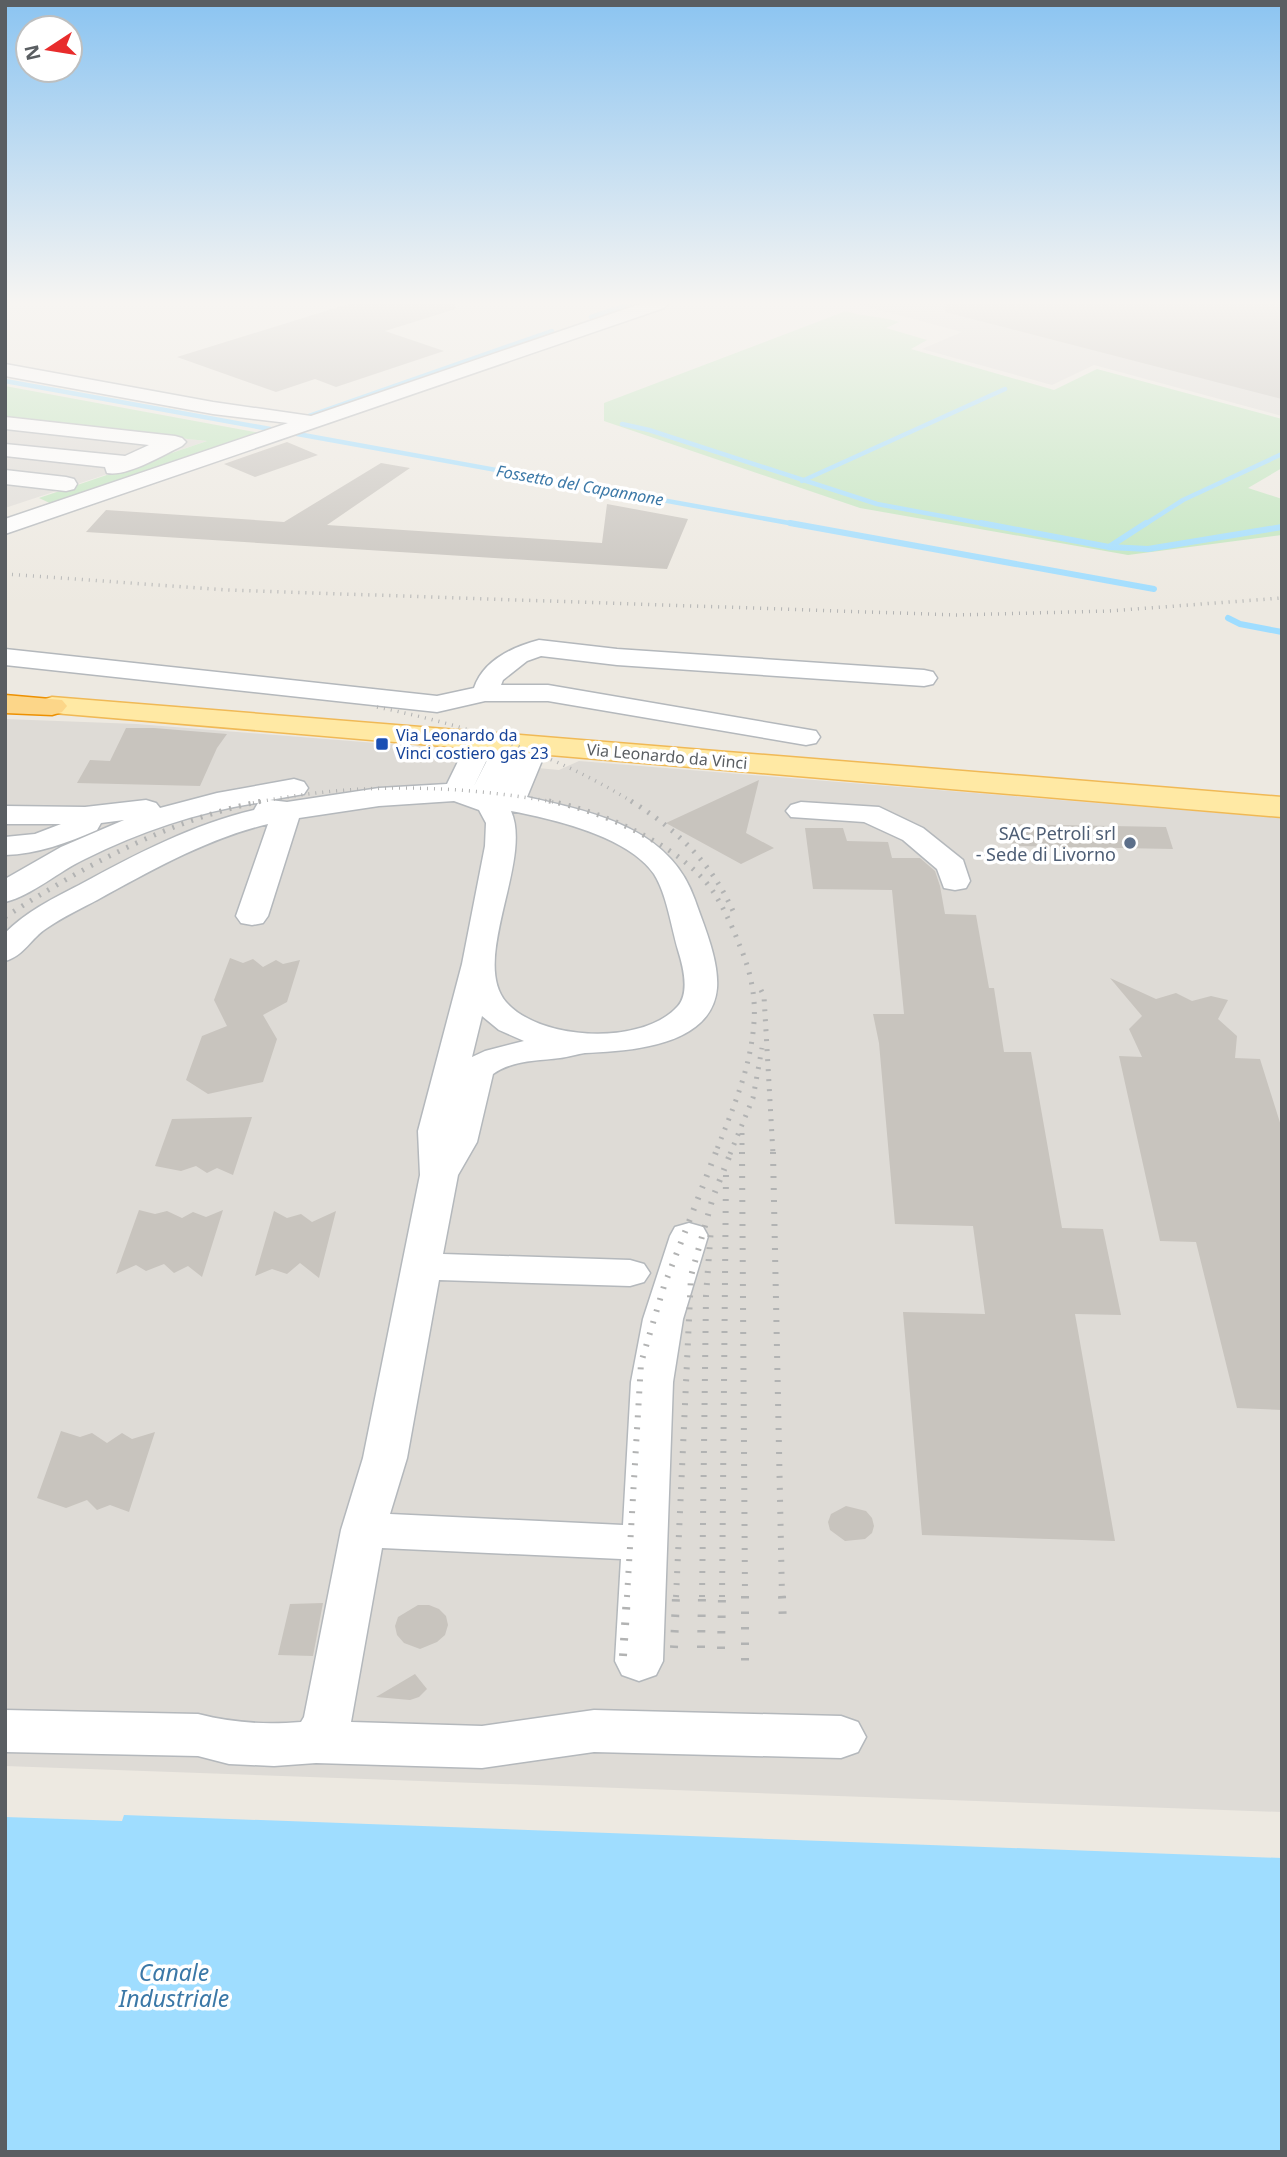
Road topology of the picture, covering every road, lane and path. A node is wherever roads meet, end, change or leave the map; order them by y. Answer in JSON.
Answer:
{"nodes":[{"id":1,"x":202,"y":405,"type":"edge"},
{"id":2,"x":348,"y":405,"type":"edge"},
{"id":3,"x":301,"y":420,"type":"junction"},
{"id":4,"x":5,"y":424,"type":"edge"},
{"id":5,"x":5,"y":450,"type":"edge"},
{"id":6,"x":130,"y":463,"type":"junction"},
{"id":7,"x":5,"y":477,"type":"edge"},
{"id":8,"x":66,"y":484,"type":"junction"},
{"id":9,"x":58,"y":509,"type":"junction"},
{"id":10,"x":5,"y":527,"type":"edge"},
{"id":11,"x":5,"y":657,"type":"edge"},
{"id":12,"x":923,"y":678,"type":"dead end"},
{"id":13,"x":485,"y":692,"type":"junction"},
{"id":14,"x":5,"y":704,"type":"edge"},
{"id":15,"x":52,"y":706,"type":"joint"},
{"id":16,"x":806,"y":737,"type":"dead end"},
{"id":17,"x":499,"y":743,"type":"junction"},
{"id":18,"x":871,"y":773,"type":"junction"},
{"id":19,"x":420,"y":794,"type":"junction"},
{"id":20,"x":484,"y":799,"type":"junction"},
{"id":21,"x":200,"y":805,"type":"junction"},
{"id":22,"x":1282,"y":807,"type":"edge"},
{"id":23,"x":287,"y":811,"type":"junction"},
{"id":24,"x":801,"y":811,"type":"dead end"},
{"id":25,"x":869,"y":813,"type":"junction"},
{"id":26,"x":5,"y":815,"type":"edge"},
{"id":27,"x":40,"y":829,"type":"junction"},
{"id":28,"x":5,"y":846,"type":"edge"},
{"id":29,"x":955,"y":881,"type":"dead end"},
{"id":30,"x":5,"y":893,"type":"edge"},
{"id":31,"x":252,"y":916,"type":"dead end"},
{"id":32,"x":5,"y":951,"type":"edge"},
{"id":33,"x":478,"y":964,"type":"junction"},
{"id":34,"x":582,"y":1046,"type":"junction"},
{"id":35,"x":439,"y":1175,"type":"junction"},
{"id":36,"x":689,"y":1237,"type":"dead end"},
{"id":37,"x":422,"y":1266,"type":"junction"},
{"id":38,"x":630,"y":1273,"type":"dead end"},
{"id":39,"x":363,"y":1530,"type":"junction"},
{"id":40,"x":644,"y":1543,"type":"junction"},
{"id":41,"x":639,"y":1661,"type":"dead end"},
{"id":42,"x":5,"y":1731,"type":"edge"},
{"id":43,"x":841,"y":1737,"type":"dead end"},
{"id":44,"x":316,"y":1742,"type":"junction"}],
"edges":[{"from":1,"to":3,"type":"street"},
{"from":2,"to":3,"type":"street"},
{"from":3,"to":9,"type":"street"},
{"from":4,"to":6,"type":"street"},
{"from":5,"to":6,"type":"street"},
{"from":6,"to":8,"type":"street"},
{"from":7,"to":8,"type":"street"},
{"from":8,"to":9,"type":"street"},
{"from":9,"to":10,"type":"street"},
{"from":11,"to":13,"type":"street"},
{"from":12,"to":13,"type":"street"},
{"from":13,"to":16,"type":"street"},
{"from":13,"to":17,"type":"street"},
{"from":14,"to":15,"type":"highway"},
{"from":15,"to":17,"type":"main road","name":"Via Leonardo da Vinci"},
{"from":17,"to":18,"type":"main road","name":"Via Leonardo da Vinci"},
{"from":17,"to":20,"type":"street"},
{"from":17,"to":20,"type":"street"},
{"from":18,"to":22,"type":"main road","name":"Via Leonardo da Vinci"},
{"from":18,"to":25,"type":"street"},
{"from":19,"to":20,"type":"street"},
{"from":19,"to":21,"type":"street"},
{"from":19,"to":23,"type":"street"},
{"from":20,"to":33,"type":"street"},
{"from":20,"to":34,"type":"street"},
{"from":21,"to":23,"type":"street"},
{"from":21,"to":27,"type":"street"},
{"from":21,"to":30,"type":"street"},
{"from":23,"to":31,"type":"street"},
{"from":23,"to":32,"type":"street"},
{"from":24,"to":25,"type":"street"},
{"from":25,"to":29,"type":"street"},
{"from":26,"to":27,"type":"street"},
{"from":27,"to":28,"type":"street"},
{"from":33,"to":34,"type":"street"},
{"from":33,"to":35,"type":"street"},
{"from":34,"to":35,"type":"street"},
{"from":35,"to":37,"type":"street"},
{"from":36,"to":40,"type":"street"},
{"from":37,"to":38,"type":"street"},
{"from":37,"to":39,"type":"street"},
{"from":39,"to":40,"type":"street"},
{"from":39,"to":44,"type":"street"},
{"from":40,"to":41,"type":"street"},
{"from":42,"to":44,"type":"street"},
{"from":43,"to":44,"type":"street"}]}
